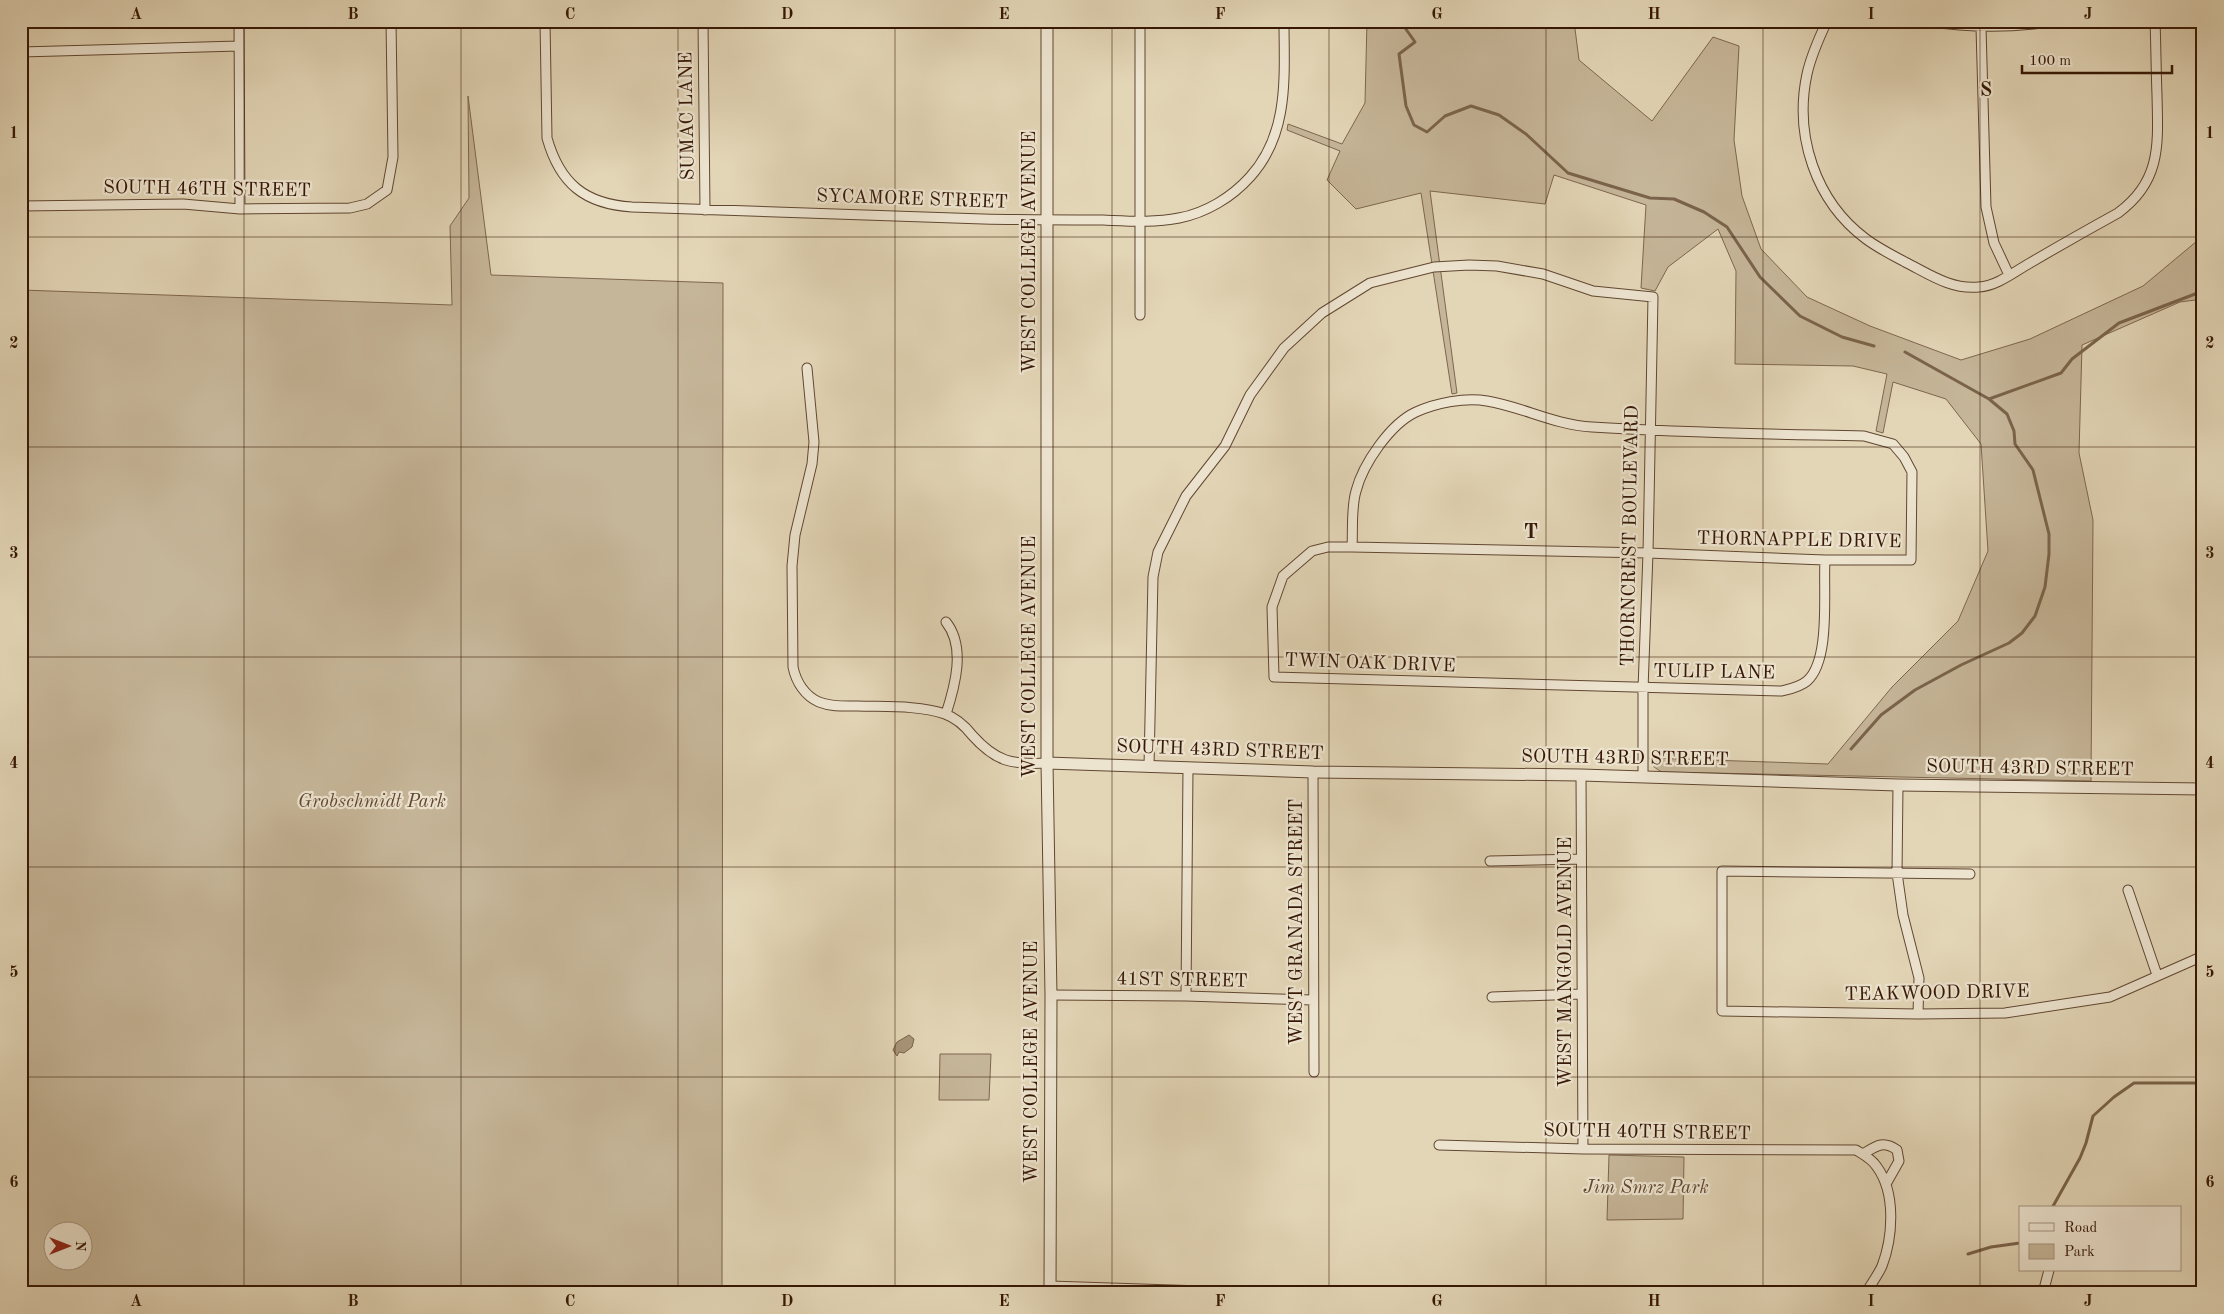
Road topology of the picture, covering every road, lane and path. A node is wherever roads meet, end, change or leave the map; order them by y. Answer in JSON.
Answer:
{"nodes":[{"id":1,"x":239,"y":21,"type":"edge"},
{"id":2,"x":391,"y":21,"type":"edge"},
{"id":3,"x":545,"y":21,"type":"edge"},
{"id":4,"x":703,"y":21,"type":"edge"},
{"id":5,"x":1047,"y":21,"type":"edge"},
{"id":6,"x":1140,"y":21,"type":"edge"},
{"id":7,"x":1284,"y":21,"type":"edge"},
{"id":8,"x":1827,"y":21,"type":"edge"},
{"id":9,"x":1927,"y":21,"type":"edge"},
{"id":10,"x":2056,"y":21,"type":"edge"},
{"id":11,"x":2155,"y":21,"type":"edge"},
{"id":12,"x":1981,"y":27,"type":"junction"},
{"id":13,"x":239,"y":46,"type":"junction"},
{"id":14,"x":21,"y":52,"type":"edge"},
{"id":15,"x":21,"y":206,"type":"edge"},
{"id":16,"x":240,"y":209,"type":"junction"},
{"id":17,"x":705,"y":210,"type":"junction"},
{"id":18,"x":1048,"y":220,"type":"junction"},
{"id":19,"x":1140,"y":221,"type":"junction"},
{"id":20,"x":2009,"y":275,"type":"junction"},
{"id":21,"x":1140,"y":315,"type":"dead end"},
{"id":22,"x":807,"y":368,"type":"dead end"},
{"id":23,"x":1649,"y":431,"type":"junction"},
{"id":24,"x":1352,"y":547,"type":"junction"},
{"id":25,"x":1648,"y":553,"type":"junction"},
{"id":26,"x":1825,"y":560,"type":"junction"},
{"id":27,"x":946,"y":622,"type":"dead end"},
{"id":28,"x":1643,"y":689,"type":"junction"},
{"id":29,"x":946,"y":714,"type":"junction"},
{"id":30,"x":1047,"y":763,"type":"junction"},
{"id":31,"x":1149,"y":767,"type":"junction"},
{"id":32,"x":1188,"y":768,"type":"junction"},
{"id":33,"x":1313,"y":772,"type":"junction"},
{"id":34,"x":1581,"y":775,"type":"junction"},
{"id":35,"x":1643,"y":776,"type":"junction"},
{"id":36,"x":1898,"y":784,"type":"junction"},
{"id":37,"x":2203,"y":789,"type":"edge"},
{"id":38,"x":1582,"y":859,"type":"junction"},
{"id":39,"x":1490,"y":861,"type":"dead end"},
{"id":40,"x":1897,"y":873,"type":"junction"},
{"id":41,"x":1970,"y":874,"type":"dead end"},
{"id":42,"x":2128,"y":890,"type":"dead end"},
{"id":43,"x":2203,"y":956,"type":"edge"},
{"id":44,"x":2157,"y":975,"type":"junction"},
{"id":45,"x":1582,"y":994,"type":"junction"},
{"id":46,"x":1051,"y":995,"type":"junction"},
{"id":47,"x":1186,"y":996,"type":"junction"},
{"id":48,"x":1492,"y":997,"type":"dead end"},
{"id":49,"x":1313,"y":1000,"type":"junction"},
{"id":50,"x":1918,"y":1014,"type":"junction"},
{"id":51,"x":1314,"y":1072,"type":"dead end"},
{"id":52,"x":1438,"y":1146,"type":"dead end"},
{"id":53,"x":1584,"y":1149,"type":"junction"},
{"id":54,"x":1860,"y":1152,"type":"junction"},
{"id":55,"x":1886,"y":1184,"type":"junction"},
{"id":56,"x":2048,"y":1272,"type":"edge"},
{"id":57,"x":1050,"y":1290,"type":"edge"},
{"id":58,"x":1263,"y":1293,"type":"edge"},
{"id":59,"x":1866,"y":1293,"type":"edge"},
{"id":60,"x":2043,"y":1293,"type":"edge"}],
"edges":[{"from":1,"to":13,"type":"street"},
{"from":2,"to":16,"type":"street","name":"SOUTH 46TH STREET"},
{"from":3,"to":17,"type":"street","name":"SYCAMORE STREET"},
{"from":4,"to":17,"type":"street","name":"SUMAC LANE"},
{"from":5,"to":18,"type":"street","name":"WEST COLLEGE AVENUE"},
{"from":6,"to":19,"type":"street"},
{"from":7,"to":19,"type":"street","name":"SYCAMORE STREET"},
{"from":8,"to":20,"type":"street"},
{"from":9,"to":12,"type":"street"},
{"from":10,"to":12,"type":"street"},
{"from":11,"to":20,"type":"street"},
{"from":12,"to":20,"type":"street"},
{"from":13,"to":14,"type":"street"},
{"from":13,"to":16,"type":"street"},
{"from":15,"to":16,"type":"street","name":"SOUTH 46TH STREET"},
{"from":17,"to":18,"type":"street","name":"SYCAMORE STREET"},
{"from":18,"to":19,"type":"street","name":"SYCAMORE STREET"},
{"from":18,"to":30,"type":"street","name":"WEST COLLEGE AVENUE"},
{"from":19,"to":21,"type":"street"},
{"from":22,"to":29,"type":"street"},
{"from":23,"to":24,"type":"street"},
{"from":23,"to":25,"type":"street","name":"THORNCREST BOULEVARD"},
{"from":23,"to":26,"type":"street","name":"THORNAPPLE DRIVE"},
{"from":23,"to":31,"type":"street","name":"THORNCREST BOULEVARD"},
{"from":24,"to":25,"type":"street","name":"TWIN OAK DRIVE"},
{"from":24,"to":28,"type":"street","name":"TWIN OAK DRIVE"},
{"from":25,"to":26,"type":"street","name":"THORNAPPLE DRIVE"},
{"from":25,"to":28,"type":"street","name":"THORNCREST BOULEVARD"},
{"from":26,"to":28,"type":"street","name":"TULIP LANE"},
{"from":27,"to":29,"type":"street"},
{"from":28,"to":35,"type":"street","name":"THORNCREST BOULEVARD"},
{"from":29,"to":30,"type":"street"},
{"from":30,"to":31,"type":"street","name":"SOUTH 43RD STREET"},
{"from":30,"to":46,"type":"street","name":"WEST COLLEGE AVENUE"},
{"from":31,"to":32,"type":"street","name":"SOUTH 43RD STREET"},
{"from":32,"to":33,"type":"street","name":"SOUTH 43RD STREET"},
{"from":32,"to":47,"type":"street"},
{"from":33,"to":34,"type":"street","name":"SOUTH 43RD STREET"},
{"from":33,"to":49,"type":"street","name":"WEST GRANADA STREET"},
{"from":34,"to":35,"type":"street","name":"SOUTH 43RD STREET"},
{"from":34,"to":38,"type":"street","name":"WEST MANGOLD AVENUE"},
{"from":35,"to":36,"type":"street","name":"SOUTH 43RD STREET"},
{"from":36,"to":37,"type":"street","name":"SOUTH 43RD STREET"},
{"from":36,"to":40,"type":"street"},
{"from":38,"to":39,"type":"street"},
{"from":38,"to":45,"type":"street","name":"WEST MANGOLD AVENUE"},
{"from":40,"to":41,"type":"street"},
{"from":40,"to":50,"type":"street"},
{"from":40,"to":50,"type":"street","name":"TEAKWOOD DRIVE"},
{"from":42,"to":44,"type":"street"},
{"from":43,"to":44,"type":"street","name":"TEAKWOOD DRIVE"},
{"from":44,"to":50,"type":"street","name":"TEAKWOOD DRIVE"},
{"from":45,"to":48,"type":"street"},
{"from":45,"to":53,"type":"street","name":"WEST MANGOLD AVENUE"},
{"from":46,"to":47,"type":"street","name":"41ST STREET"},
{"from":46,"to":57,"type":"street","name":"WEST COLLEGE AVENUE"},
{"from":47,"to":49,"type":"street","name":"41ST STREET"},
{"from":49,"to":51,"type":"street","name":"WEST GRANADA STREET"},
{"from":52,"to":53,"type":"street","name":"SOUTH 40TH STREET"},
{"from":53,"to":54,"type":"street","name":"SOUTH 40TH STREET"},
{"from":54,"to":55,"type":"street"},
{"from":54,"to":55,"type":"street"},
{"from":55,"to":59,"type":"street"},
{"from":56,"to":60,"type":"street"},
{"from":57,"to":58,"type":"street"}]}
